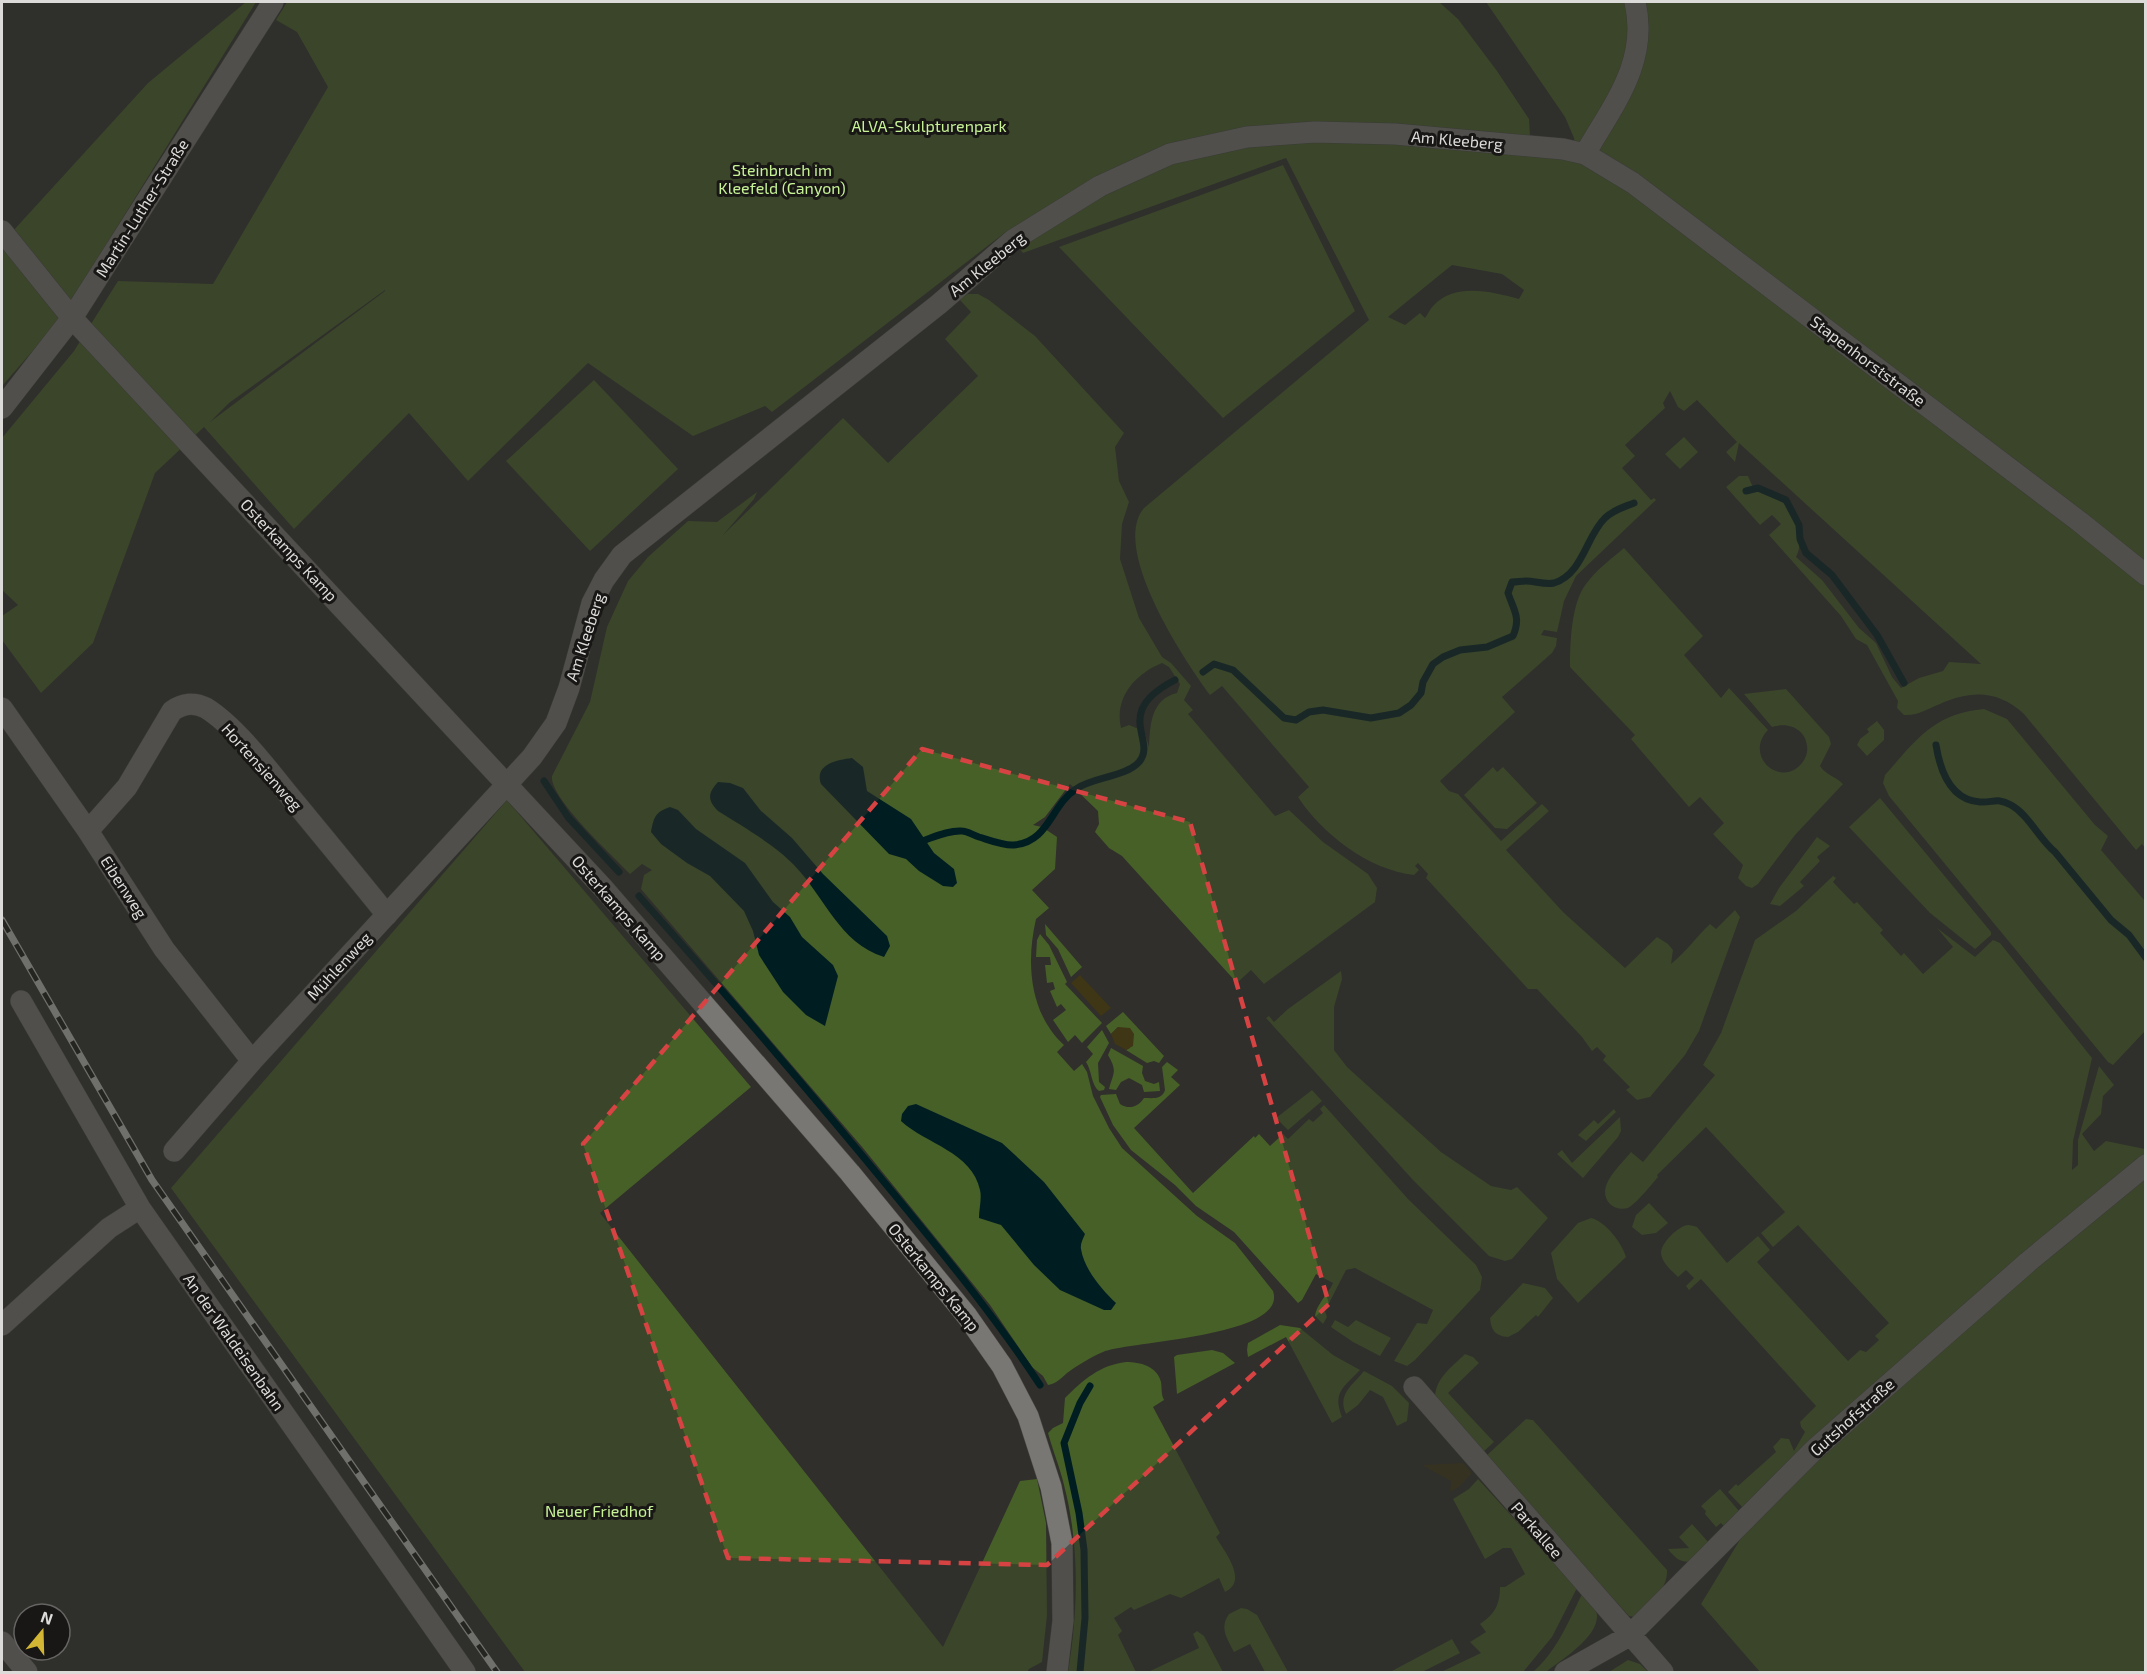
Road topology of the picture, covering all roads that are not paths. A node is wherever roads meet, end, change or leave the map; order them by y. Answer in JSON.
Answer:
{"nodes":[{"id":1,"x":273,"y":2,"type":"edge"},
{"id":2,"x":1635,"y":2,"type":"edge"},
{"id":3,"x":1585,"y":154,"type":"junction"},
{"id":4,"x":2,"y":231,"type":"edge"},
{"id":5,"x":72,"y":318,"type":"junction"},
{"id":6,"x":2,"y":408,"type":"edge"},
{"id":7,"x":2145,"y":575,"type":"edge"},
{"id":8,"x":2,"y":708,"type":"edge"},
{"id":9,"x":507,"y":784,"type":"junction"},
{"id":10,"x":88,"y":831,"type":"junction"},
{"id":11,"x":387,"y":915,"type":"junction"},
{"id":12,"x":21,"y":1001,"type":"dead end"},
{"id":13,"x":252,"y":1061,"type":"junction"},
{"id":14,"x":174,"y":1152,"type":"dead end"},
{"id":15,"x":2145,"y":1166,"type":"edge"},
{"id":16,"x":140,"y":1208,"type":"junction"},
{"id":17,"x":2,"y":1325,"type":"edge"},
{"id":18,"x":1413,"y":1387,"type":"dead end"},
{"id":19,"x":1629,"y":1636,"type":"junction"},
{"id":20,"x":2,"y":1642,"type":"edge"},
{"id":21,"x":27,"y":1672,"type":"edge"},
{"id":22,"x":465,"y":1672,"type":"edge"},
{"id":23,"x":1057,"y":1672,"type":"edge"},
{"id":24,"x":1565,"y":1672,"type":"edge"},
{"id":25,"x":1663,"y":1672,"type":"edge"}],
"edges":[{"from":1,"to":5,"type":"street","name":"Martin-Luther-Straße"},
{"from":2,"to":3,"type":"street"},
{"from":3,"to":7,"type":"street","name":"Stapenhorststraße"},
{"from":3,"to":9,"type":"street","name":"Am Kleeberg"},
{"from":4,"to":5,"type":"street","name":"Osterkamps Kamp"},
{"from":5,"to":6,"type":"street","name":"Martin-Luther-Straße"},
{"from":5,"to":9,"type":"street","name":"Osterkamps Kamp"},
{"from":8,"to":10,"type":"street","name":"Eibenweg"},
{"from":9,"to":11,"type":"street","name":"Mühlenweg"},
{"from":9,"to":23,"type":"street","name":"Osterkamps Kamp"},
{"from":10,"to":11,"type":"street","name":"Hortensienweg"},
{"from":10,"to":13,"type":"street","name":"Eibenweg"},
{"from":11,"to":13,"type":"street","name":"Mühlenweg"},
{"from":12,"to":16,"type":"street","name":"An der Waldeisenbahn"},
{"from":13,"to":14,"type":"street","name":"Mühlenweg"},
{"from":15,"to":19,"type":"street","name":"Gutshofstraße"},
{"from":16,"to":17,"type":"street"},
{"from":16,"to":22,"type":"street","name":"An der Waldeisenbahn"},
{"from":18,"to":19,"type":"street","name":"Parkallee"},
{"from":19,"to":24,"type":"street","name":"Gutshofstraße"},
{"from":19,"to":25,"type":"street","name":"Parkallee"},
{"from":20,"to":21,"type":"street"}]}
